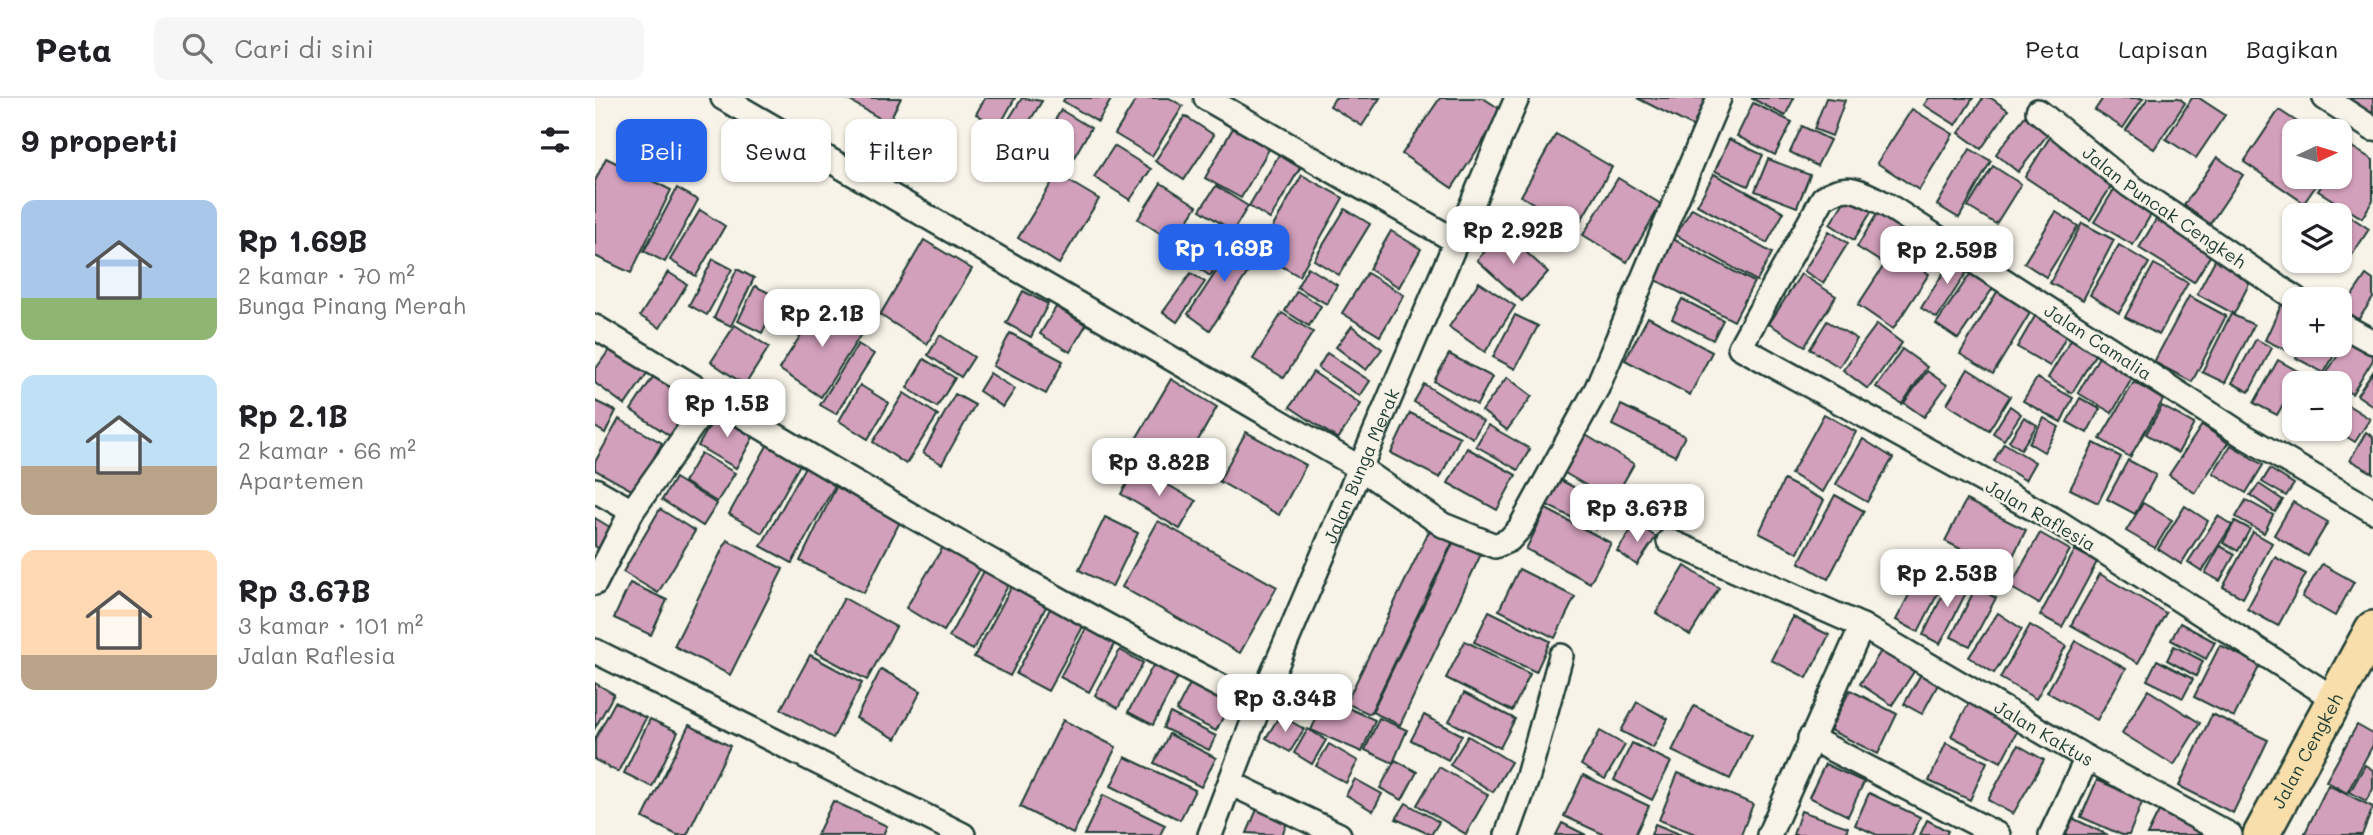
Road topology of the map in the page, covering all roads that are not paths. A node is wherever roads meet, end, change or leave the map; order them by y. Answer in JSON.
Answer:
{"nodes":[{"id":1,"x":723,"y":98,"type":"edge"},
{"id":2,"x":1206,"y":98,"type":"edge"},
{"id":3,"x":1517,"y":98,"type":"edge"},
{"id":4,"x":1719,"y":98,"type":"edge"},
{"id":5,"x":2325,"y":98,"type":"edge"},
{"id":6,"x":2038,"y":111,"type":"dead end"},
{"id":7,"x":2373,"y":130,"type":"edge"},
{"id":8,"x":1454,"y":240,"type":"junction"},
{"id":9,"x":2282,"y":289,"type":"edge"},
{"id":10,"x":595,"y":327,"type":"edge"},
{"id":11,"x":2352,"y":331,"type":"edge"},
{"id":12,"x":2373,"y":342,"type":"edge"},
{"id":13,"x":1740,"y":347,"type":"joint"},
{"id":14,"x":712,"y":398,"type":"junction"},
{"id":15,"x":1360,"y":468,"type":"junction"},
{"id":16,"x":595,"y":490,"type":"edge"},
{"id":17,"x":632,"y":511,"type":"junction"},
{"id":18,"x":2373,"y":511,"type":"edge"},
{"id":19,"x":1668,"y":541,"type":"dead end"},
{"id":20,"x":595,"y":583,"type":"edge"},
{"id":21,"x":1862,"y":626,"type":"junction"},
{"id":22,"x":2368,"y":649,"type":"edge"},
{"id":23,"x":595,"y":651,"type":"edge"},
{"id":24,"x":1561,"y":656,"type":"dead end"},
{"id":25,"x":2333,"y":698,"type":"junction"},
{"id":26,"x":1259,"y":706,"type":"junction"},
{"id":27,"x":1810,"y":737,"type":"junction"},
{"id":28,"x":2087,"y":758,"type":"junction"},
{"id":29,"x":1230,"y":783,"type":"junction"},
{"id":30,"x":963,"y":835,"type":"edge"},
{"id":31,"x":1210,"y":835,"type":"edge"},
{"id":32,"x":1339,"y":835,"type":"edge"},
{"id":33,"x":1507,"y":835,"type":"edge"},
{"id":34,"x":1769,"y":835,"type":"edge"},
{"id":35,"x":1998,"y":835,"type":"edge"},
{"id":36,"x":2051,"y":835,"type":"edge"},
{"id":37,"x":2230,"y":835,"type":"edge"},
{"id":38,"x":2261,"y":835,"type":"edge"}],
"edges":[{"from":1,"to":15,"type":"street"},
{"from":2,"to":8,"type":"street"},
{"from":3,"to":8,"type":"street","name":"Jalan Bunga Merak"},
{"from":4,"to":15,"type":"street"},
{"from":5,"to":7,"type":"street"},
{"from":6,"to":9,"type":"street","name":"Jalan Puncak Cengkeh"},
{"from":8,"to":15,"type":"street","name":"Jalan Bunga Merak"},
{"from":10,"to":14,"type":"street"},
{"from":11,"to":12,"type":"street"},
{"from":13,"to":18,"type":"street","name":"Jalan Camalia"},
{"from":13,"to":25,"type":"street","name":"Jalan Raflesia"},
{"from":14,"to":17,"type":"street"},
{"from":14,"to":26,"type":"street"},
{"from":15,"to":26,"type":"street","name":"Jalan Bunga Merak"},
{"from":16,"to":17,"type":"street"},
{"from":17,"to":20,"type":"street"},
{"from":19,"to":21,"type":"street","name":"Jalan Kaktus"},
{"from":21,"to":27,"type":"street"},
{"from":21,"to":28,"type":"street","name":"Jalan Kaktus"},
{"from":22,"to":25,"type":"main road","name":"Jalan Cengkeh"},
{"from":23,"to":30,"type":"street"},
{"from":24,"to":33,"type":"street"},
{"from":25,"to":38,"type":"main road","name":"Jalan Cengkeh"},
{"from":26,"to":29,"type":"street","name":"Jalan Bunga Merak"},
{"from":27,"to":34,"type":"street"},
{"from":27,"to":35,"type":"street"},
{"from":28,"to":36,"type":"street"},
{"from":28,"to":37,"type":"street","name":"Jalan Kaktus"},
{"from":29,"to":31,"type":"street","name":"Jalan Bunga Merak"},
{"from":29,"to":32,"type":"street"}]}
